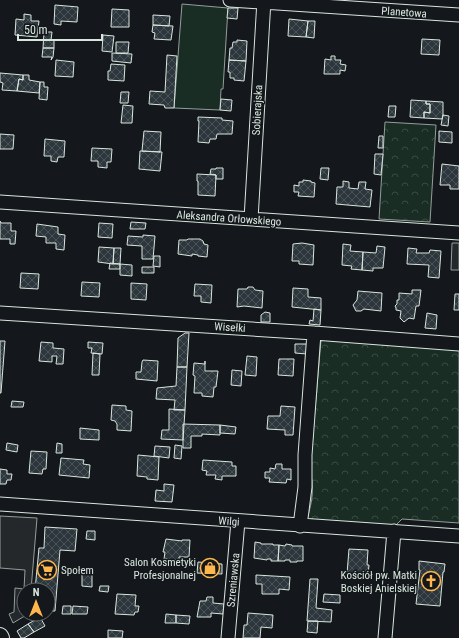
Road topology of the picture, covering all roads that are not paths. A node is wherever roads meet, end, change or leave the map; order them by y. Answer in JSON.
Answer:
{"nodes":[{"id":1,"x":230,"y":0,"type":"edge"},
{"id":2,"x":263,"y":1,"type":"edge"},
{"id":3,"x":459,"y":15,"type":"edge"},
{"id":4,"x":0,"y":202,"type":"edge"},
{"id":5,"x":251,"y":219,"type":"junction"},
{"id":6,"x":459,"y":233,"type":"edge"},
{"id":7,"x":0,"y":313,"type":"edge"},
{"id":8,"x":314,"y":333,"type":"junction"},
{"id":9,"x":459,"y":344,"type":"edge"},
{"id":10,"x":0,"y":504,"type":"edge"},
{"id":11,"x":238,"y":521,"type":"junction"},
{"id":12,"x":300,"y":526,"type":"junction"},
{"id":13,"x":394,"y":531,"type":"junction"},
{"id":14,"x":459,"y":536,"type":"edge"},
{"id":15,"x":228,"y":638,"type":"edge"},
{"id":16,"x":385,"y":638,"type":"edge"}],
"edges":[{"from":1,"to":2,"type":"street","name":"Planetowa"},
{"from":2,"to":3,"type":"street","name":"Planetowa"},
{"from":2,"to":5,"type":"street","name":"Sobierajska"},
{"from":4,"to":5,"type":"street","name":"Aleksandra Orłowskiego"},
{"from":5,"to":6,"type":"street","name":"Aleksandra Orłowskiego"},
{"from":7,"to":8,"type":"street","name":"Wisełki"},
{"from":8,"to":9,"type":"street","name":"Wisełki"},
{"from":8,"to":12,"type":"street"},
{"from":10,"to":11,"type":"street","name":"Wilgi"},
{"from":11,"to":12,"type":"street","name":"Wilgi"},
{"from":11,"to":15,"type":"street","name":"Szreniawska"},
{"from":12,"to":13,"type":"street","name":"Wilgi"},
{"from":13,"to":14,"type":"street","name":"Wilgi"},
{"from":13,"to":16,"type":"street"}]}
